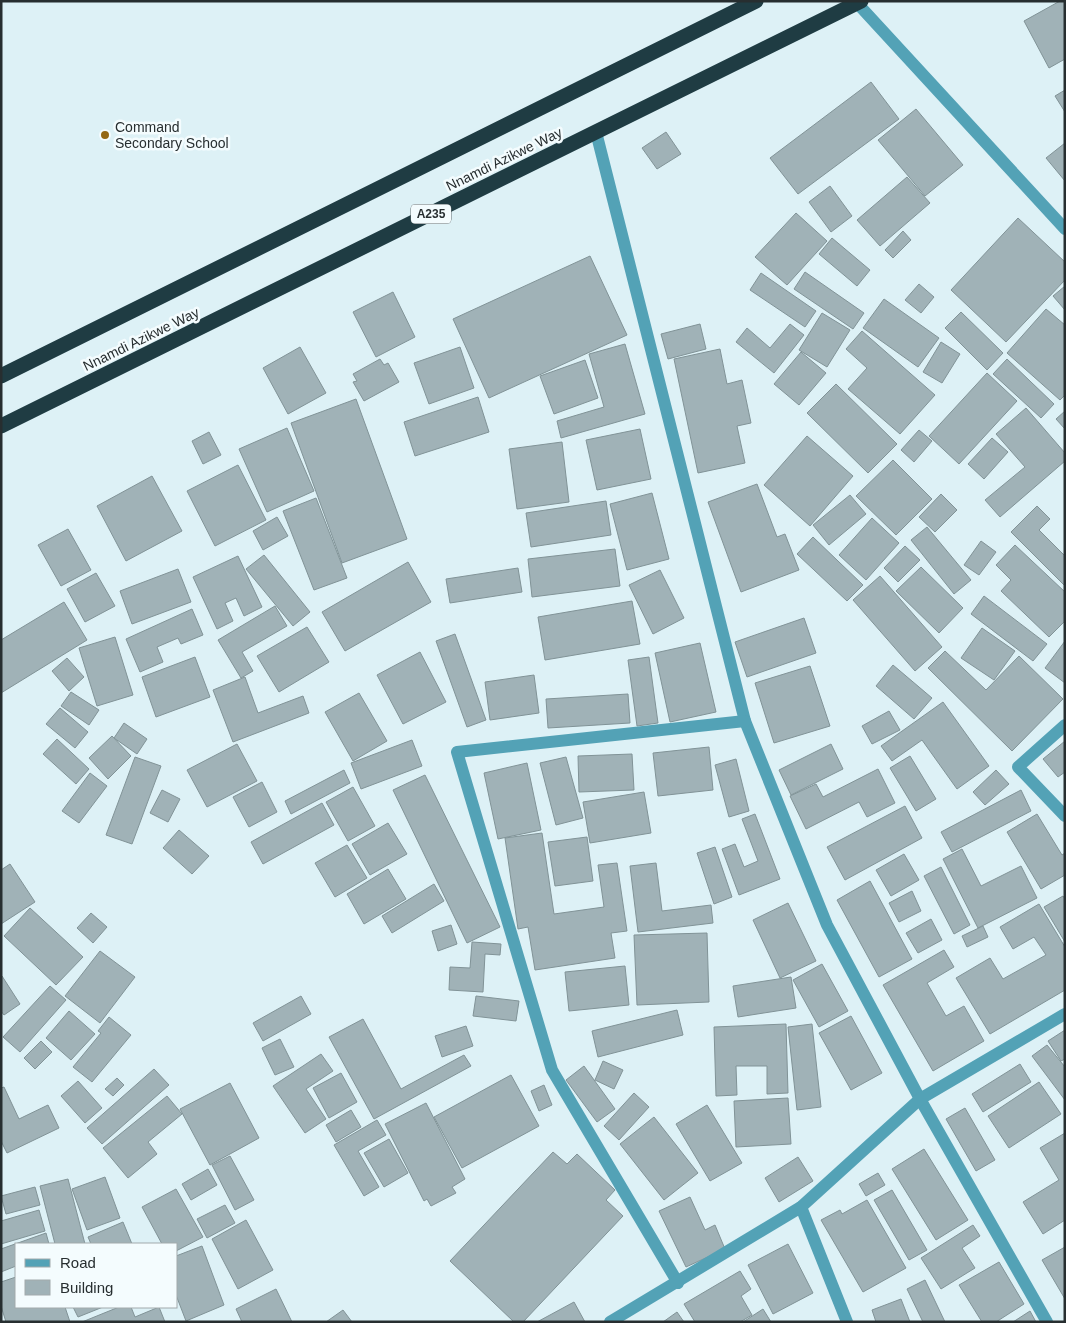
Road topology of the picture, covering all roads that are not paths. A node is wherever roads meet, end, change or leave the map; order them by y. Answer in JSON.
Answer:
{"nodes":[{"id":1,"x":756,"y":1,"type":"edge"},
{"id":2,"x":859,"y":2,"type":"edge"},
{"id":3,"x":596,"y":132,"type":"junction"},
{"id":4,"x":1065,"y":229,"type":"edge"},
{"id":5,"x":1,"y":376,"type":"edge"},
{"id":6,"x":1,"y":426,"type":"edge"},
{"id":7,"x":745,"y":722,"type":"junction"},
{"id":8,"x":1065,"y":725,"type":"edge"},
{"id":9,"x":1065,"y":816,"type":"edge"},
{"id":10,"x":1065,"y":1014,"type":"edge"},
{"id":11,"x":920,"y":1099,"type":"junction"},
{"id":12,"x":801,"y":1207,"type":"junction"},
{"id":13,"x":678,"y":1282,"type":"junction"},
{"id":14,"x":610,"y":1322,"type":"edge"},
{"id":15,"x":847,"y":1322,"type":"edge"},
{"id":16,"x":1047,"y":1322,"type":"edge"}],
"edges":[{"from":1,"to":5,"type":"highway","name":"Nnamdi Azikwe Way"},
{"from":2,"to":3,"type":"highway","name":"Nnamdi Azikwe Way","number":"A235"},
{"from":2,"to":4,"type":"street"},
{"from":3,"to":6,"type":"highway","name":"Nnamdi Azikwe Way","number":"A235"},
{"from":3,"to":7,"type":"street"},
{"from":7,"to":11,"type":"street"},
{"from":7,"to":13,"type":"street"},
{"from":8,"to":9,"type":"street"},
{"from":10,"to":11,"type":"street"},
{"from":11,"to":12,"type":"street"},
{"from":11,"to":16,"type":"street"},
{"from":12,"to":13,"type":"street"},
{"from":12,"to":15,"type":"street"},
{"from":13,"to":14,"type":"street"}]}
